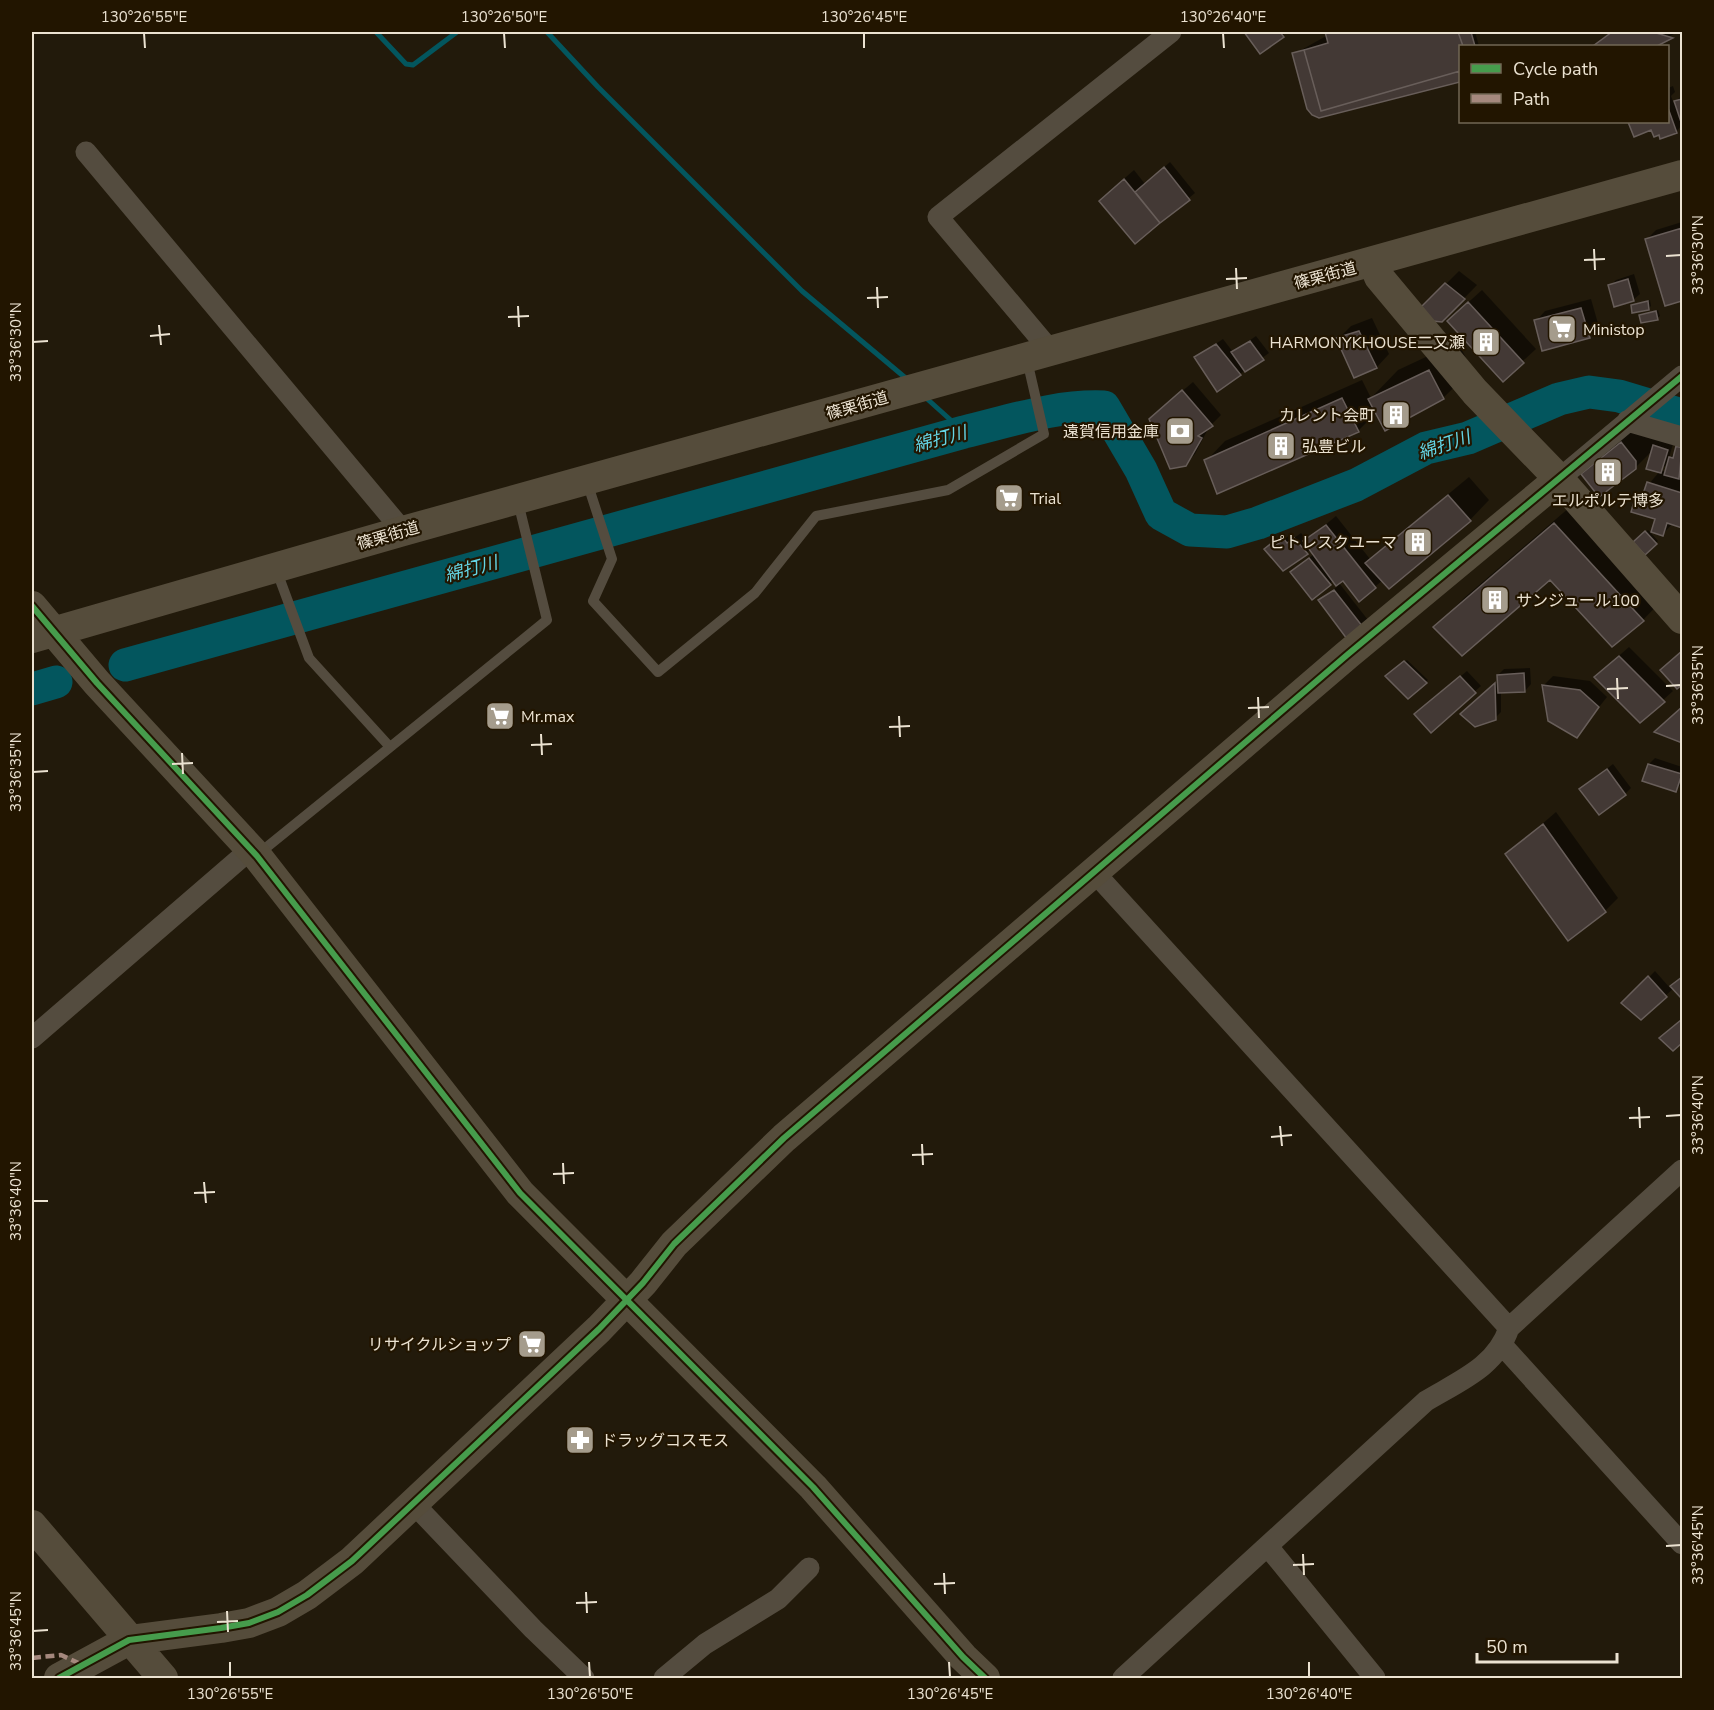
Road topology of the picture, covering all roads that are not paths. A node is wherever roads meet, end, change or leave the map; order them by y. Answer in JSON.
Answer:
{"nodes":[{"id":1,"x":1171,"y":32,"type":"edge"},
{"id":2,"x":86,"y":152,"type":"dead end"},
{"id":3,"x":1683,"y":175,"type":"edge"},
{"id":4,"x":1373,"y":262,"type":"junction"},
{"id":5,"x":1038,"y":353,"type":"junction"},
{"id":6,"x":1683,"y":376,"type":"edge"},
{"id":7,"x":1633,"y":416,"type":"junction"},
{"id":8,"x":1683,"y":437,"type":"edge"},
{"id":9,"x":1559,"y":479,"type":"junction"},
{"id":10,"x":587,"y":482,"type":"junction"},
{"id":11,"x":517,"y":499,"type":"junction"},
{"id":12,"x":403,"y":531,"type":"junction"},
{"id":13,"x":276,"y":568,"type":"junction"},
{"id":14,"x":32,"y":606,"type":"edge"},
{"id":15,"x":1683,"y":619,"type":"edge"},
{"id":16,"x":43,"y":635,"type":"edge"},
{"id":17,"x":390,"y":747,"type":"junction"},
{"id":18,"x":254,"y":852,"type":"junction"},
{"id":19,"x":1095,"y":873,"type":"junction"},
{"id":20,"x":32,"y":1038,"type":"edge"},
{"id":21,"x":1683,"y":1170,"type":"edge"},
{"id":22,"x":626,"y":1298,"type":"junction"},
{"id":23,"x":1506,"y":1337,"type":"junction"},
{"id":24,"x":413,"y":1503,"type":"junction"},
{"id":25,"x":32,"y":1525,"type":"edge"},
{"id":26,"x":1683,"y":1544,"type":"edge"},
{"id":27,"x":1269,"y":1548,"type":"junction"},
{"id":28,"x":809,"y":1568,"type":"dead end"},
{"id":29,"x":129,"y":1640,"type":"junction"},
{"id":30,"x":59,"y":1678,"type":"edge"},
{"id":31,"x":163,"y":1678,"type":"edge"},
{"id":32,"x":584,"y":1678,"type":"edge"},
{"id":33,"x":664,"y":1678,"type":"edge"},
{"id":34,"x":985,"y":1678,"type":"edge"},
{"id":35,"x":1124,"y":1678,"type":"edge"},
{"id":36,"x":1375,"y":1678,"type":"edge"}],
"edges":[{"from":1,"to":5,"type":"street"},
{"from":2,"to":12,"type":"street"},
{"from":3,"to":4,"type":"street","name":"篠栗街道"},
{"from":4,"to":5,"type":"street","name":"篠栗街道"},
{"from":4,"to":9,"type":"street"},
{"from":5,"to":10,"type":"street","name":"篠栗街道"},
{"from":5,"to":10,"type":"lane"},
{"from":6,"to":7,"type":"street"},
{"from":7,"to":8,"type":"street"},
{"from":7,"to":9,"type":"street"},
{"from":9,"to":15,"type":"street"},
{"from":9,"to":19,"type":"street"},
{"from":10,"to":11,"type":"street","name":"篠栗街道"},
{"from":11,"to":12,"type":"street","name":"篠栗街道"},
{"from":11,"to":17,"type":"lane"},
{"from":12,"to":13,"type":"street","name":"篠栗街道"},
{"from":13,"to":16,"type":"street","name":"篠栗街道"},
{"from":13,"to":17,"type":"lane"},
{"from":14,"to":16,"type":"street"},
{"from":16,"to":18,"type":"street"},
{"from":17,"to":18,"type":"lane"},
{"from":18,"to":20,"type":"street"},
{"from":18,"to":22,"type":"street"},
{"from":19,"to":22,"type":"street"},
{"from":19,"to":23,"type":"street"},
{"from":21,"to":23,"type":"street"},
{"from":22,"to":24,"type":"street"},
{"from":22,"to":34,"type":"street"},
{"from":23,"to":26,"type":"street"},
{"from":23,"to":27,"type":"street"},
{"from":24,"to":29,"type":"street"},
{"from":24,"to":32,"type":"street"},
{"from":25,"to":29,"type":"street"},
{"from":27,"to":35,"type":"street"},
{"from":27,"to":36,"type":"street"},
{"from":28,"to":33,"type":"street"},
{"from":29,"to":30,"type":"street"},
{"from":29,"to":31,"type":"street"}]}
